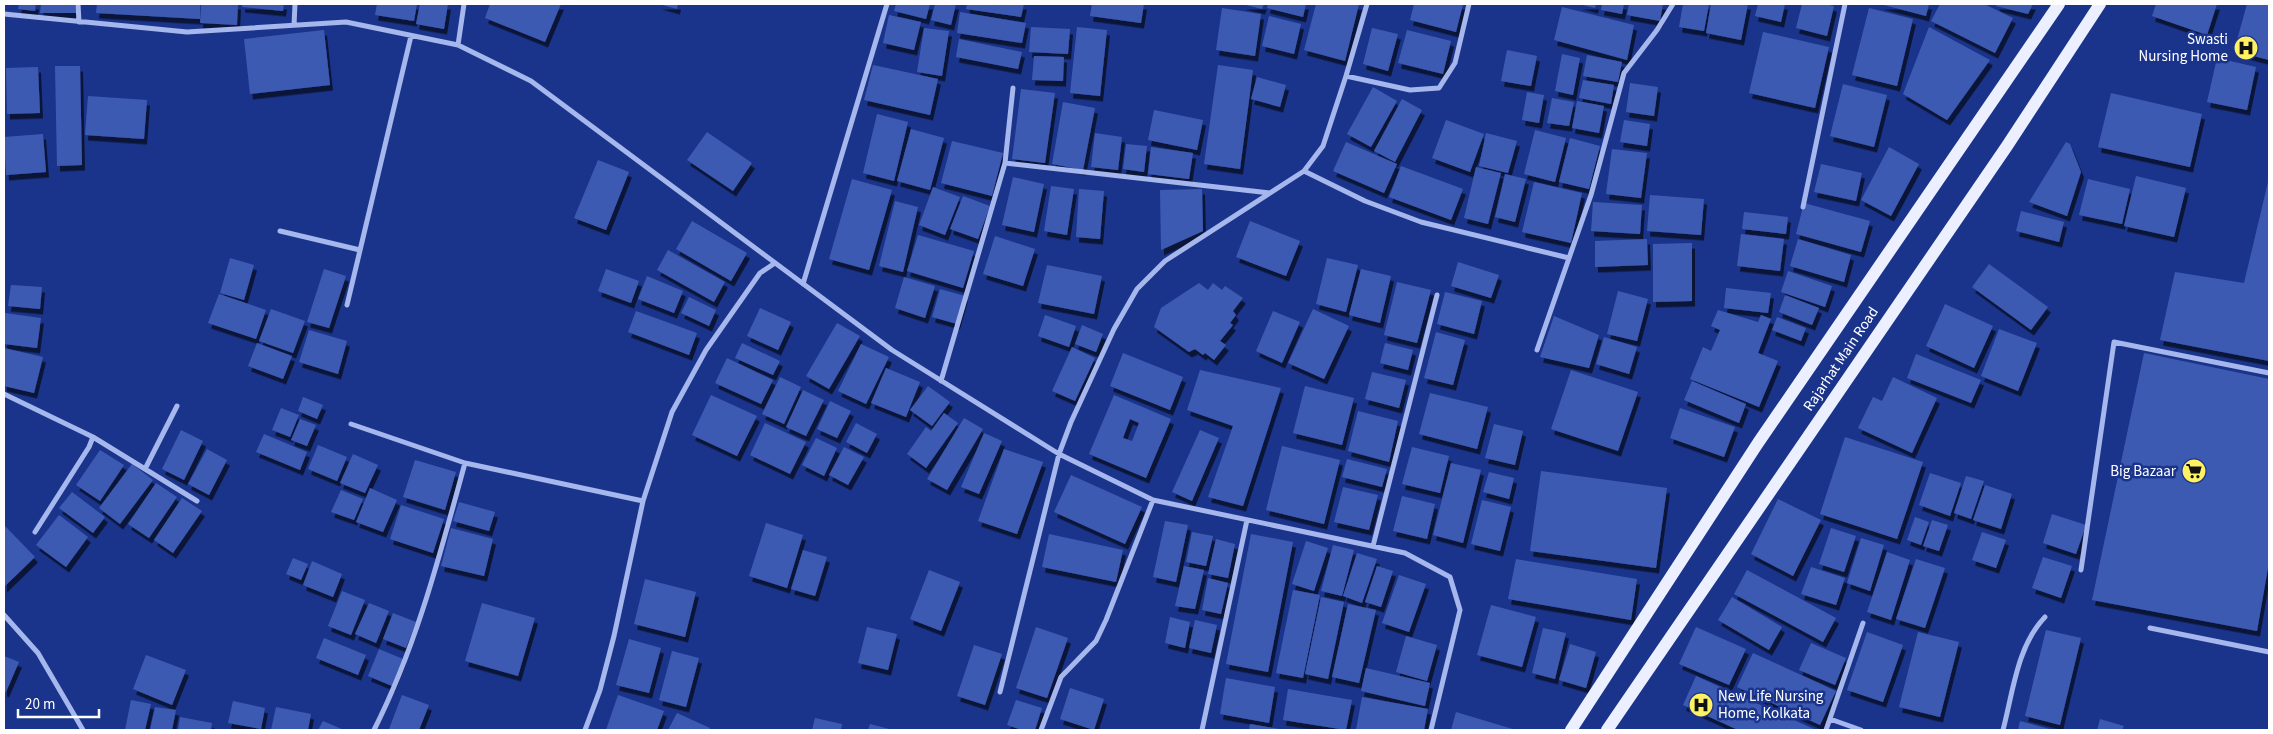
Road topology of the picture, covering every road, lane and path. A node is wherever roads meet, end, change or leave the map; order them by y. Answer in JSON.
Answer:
{"nodes":[{"id":1,"x":78,"y":4,"type":"edge"},
{"id":2,"x":296,"y":4,"type":"edge"},
{"id":3,"x":464,"y":4,"type":"edge"},
{"id":4,"x":887,"y":4,"type":"edge"},
{"id":5,"x":1367,"y":4,"type":"edge"},
{"id":6,"x":1469,"y":4,"type":"edge"},
{"id":7,"x":1673,"y":4,"type":"edge"},
{"id":8,"x":1845,"y":4,"type":"edge"},
{"id":9,"x":2059,"y":4,"type":"edge"},
{"id":10,"x":2100,"y":4,"type":"edge"},
{"id":11,"x":4,"y":14,"type":"edge"},
{"id":12,"x":79,"y":22,"type":"junction"},
{"id":13,"x":294,"y":25,"type":"junction"},
{"id":14,"x":411,"y":36,"type":"junction"},
{"id":15,"x":458,"y":45,"type":"junction"},
{"id":16,"x":1346,"y":76,"type":"junction"},
{"id":17,"x":1013,"y":88,"type":"dead end"},
{"id":18,"x":1005,"y":164,"type":"junction"},
{"id":19,"x":1304,"y":171,"type":"junction"},
{"id":20,"x":1271,"y":193,"type":"junction"},
{"id":21,"x":1803,"y":207,"type":"dead end"},
{"id":22,"x":280,"y":231,"type":"dead end"},
{"id":23,"x":360,"y":250,"type":"junction"},
{"id":24,"x":1569,"y":258,"type":"junction"},
{"id":25,"x":775,"y":264,"type":"junction"},
{"id":26,"x":803,"y":284,"type":"junction"},
{"id":27,"x":1437,"y":295,"type":"dead end"},
{"id":28,"x":347,"y":305,"type":"dead end"},
{"id":29,"x":1537,"y":350,"type":"dead end"},
{"id":30,"x":2269,"y":373,"type":"edge"},
{"id":31,"x":941,"y":381,"type":"junction"},
{"id":32,"x":4,"y":394,"type":"edge"},
{"id":33,"x":177,"y":406,"type":"dead end"},
{"id":34,"x":351,"y":424,"type":"dead end"},
{"id":35,"x":93,"y":437,"type":"junction"},
{"id":36,"x":1059,"y":454,"type":"junction"},
{"id":37,"x":465,"y":463,"type":"junction"},
{"id":38,"x":145,"y":469,"type":"junction"},
{"id":39,"x":1153,"y":500,"type":"junction"},
{"id":40,"x":643,"y":501,"type":"junction"},
{"id":41,"x":197,"y":502,"type":"dead end"},
{"id":42,"x":1247,"y":520,"type":"junction"},
{"id":43,"x":35,"y":532,"type":"dead end"},
{"id":44,"x":1373,"y":546,"type":"junction"},
{"id":45,"x":2081,"y":570,"type":"dead end"},
{"id":46,"x":4,"y":614,"type":"edge"},
{"id":47,"x":2045,"y":616,"type":"dead end"},
{"id":48,"x":1863,"y":624,"type":"dead end"},
{"id":49,"x":2150,"y":628,"type":"dead end"},
{"id":50,"x":2269,"y":652,"type":"edge"},
{"id":51,"x":1000,"y":692,"type":"dead end"},
{"id":52,"x":1830,"y":720,"type":"junction"},
{"id":53,"x":1610,"y":729,"type":"edge"},
{"id":54,"x":83,"y":730,"type":"edge"},
{"id":55,"x":374,"y":730,"type":"edge"},
{"id":56,"x":585,"y":730,"type":"edge"},
{"id":57,"x":1041,"y":730,"type":"edge"},
{"id":58,"x":1202,"y":730,"type":"edge"},
{"id":59,"x":1431,"y":730,"type":"edge"},
{"id":60,"x":1572,"y":730,"type":"edge"},
{"id":61,"x":1826,"y":730,"type":"edge"},
{"id":62,"x":1860,"y":730,"type":"edge"},
{"id":63,"x":2003,"y":730,"type":"edge"}],
"edges":[{"from":1,"to":12,"type":"street"},
{"from":2,"to":13,"type":"street"},
{"from":3,"to":15,"type":"street"},
{"from":4,"to":26,"type":"street"},
{"from":5,"to":16,"type":"street"},
{"from":6,"to":16,"type":"street"},
{"from":7,"to":24,"type":"street"},
{"from":8,"to":21,"type":"street"},
{"from":9,"to":60,"type":"main road","name":"Rajarhat Main Road"},
{"from":10,"to":53,"type":"main road","name":"Rajarhat Main Road"},
{"from":11,"to":12,"type":"street"},
{"from":12,"to":13,"type":"street"},
{"from":13,"to":14,"type":"street"},
{"from":14,"to":15,"type":"street"},
{"from":14,"to":23,"type":"street"},
{"from":15,"to":25,"type":"street"},
{"from":16,"to":19,"type":"street"},
{"from":17,"to":18,"type":"street"},
{"from":18,"to":20,"type":"street"},
{"from":18,"to":31,"type":"street"},
{"from":19,"to":20,"type":"street"},
{"from":19,"to":24,"type":"street"},
{"from":20,"to":36,"type":"street"},
{"from":22,"to":23,"type":"street"},
{"from":23,"to":28,"type":"street"},
{"from":24,"to":29,"type":"street"},
{"from":25,"to":26,"type":"street"},
{"from":25,"to":40,"type":"street"},
{"from":26,"to":31,"type":"street"},
{"from":27,"to":44,"type":"street"},
{"from":30,"to":45,"type":"street"},
{"from":31,"to":36,"type":"street"},
{"from":32,"to":35,"type":"street"},
{"from":33,"to":38,"type":"street"},
{"from":34,"to":37,"type":"street"},
{"from":35,"to":38,"type":"street"},
{"from":35,"to":43,"type":"street"},
{"from":36,"to":39,"type":"street"},
{"from":36,"to":51,"type":"street"},
{"from":37,"to":40,"type":"street"},
{"from":37,"to":55,"type":"street"},
{"from":38,"to":41,"type":"street"},
{"from":39,"to":42,"type":"street"},
{"from":39,"to":57,"type":"street"},
{"from":40,"to":56,"type":"street"},
{"from":42,"to":44,"type":"street"},
{"from":42,"to":58,"type":"street"},
{"from":44,"to":59,"type":"street"},
{"from":46,"to":54,"type":"street"},
{"from":47,"to":63,"type":"street"},
{"from":48,"to":52,"type":"street"},
{"from":49,"to":50,"type":"street"},
{"from":52,"to":61,"type":"street"},
{"from":52,"to":62,"type":"street"}]}
